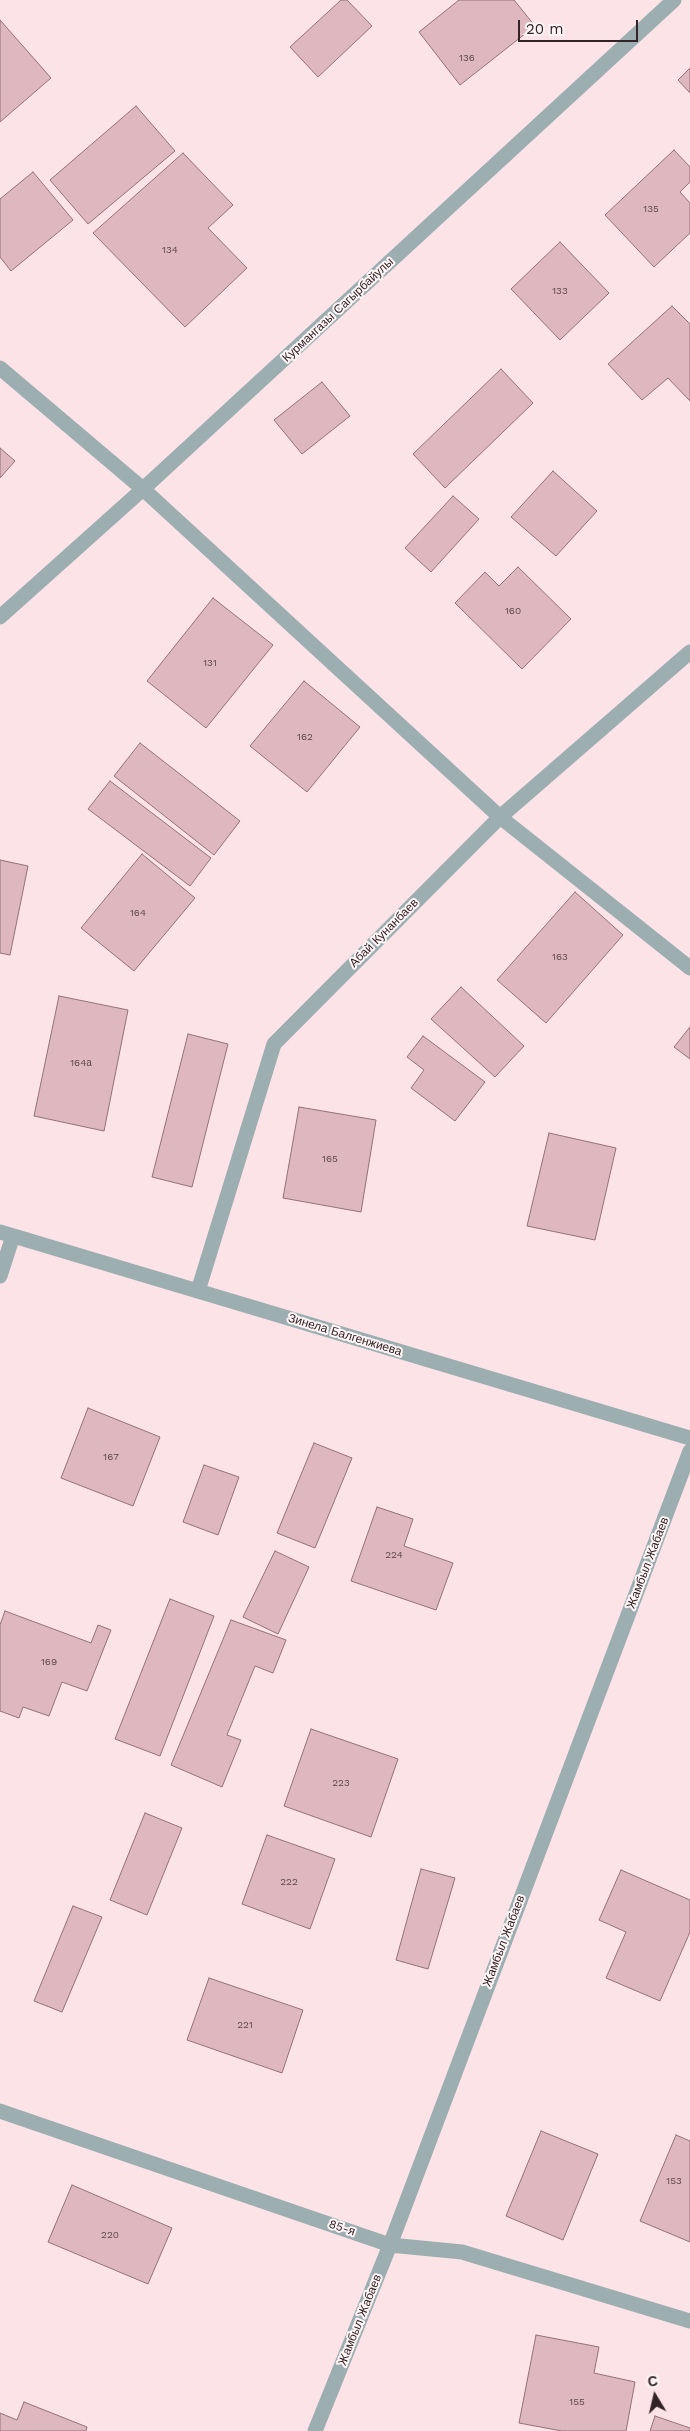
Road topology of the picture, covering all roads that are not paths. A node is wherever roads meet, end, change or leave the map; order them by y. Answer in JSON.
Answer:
{"nodes":[{"id":1,"x":674,"y":0,"type":"edge"},
{"id":2,"x":0,"y":368,"type":"edge"},
{"id":3,"x":143,"y":489,"type":"junction"},
{"id":4,"x":0,"y":617,"type":"edge"},
{"id":5,"x":690,"y":652,"type":"edge"},
{"id":6,"x":500,"y":817,"type":"junction"},
{"id":7,"x":690,"y":968,"type":"edge"},
{"id":8,"x":6,"y":1234,"type":"edge"},
{"id":9,"x":0,"y":1276,"type":"edge"},
{"id":10,"x":198,"y":1291,"type":"junction"},
{"id":11,"x":690,"y":1438,"type":"edge"},
{"id":12,"x":690,"y":1450,"type":"edge"},
{"id":13,"x":0,"y":2111,"type":"edge"},
{"id":14,"x":390,"y":2245,"type":"junction"},
{"id":15,"x":690,"y":2321,"type":"edge"},
{"id":16,"x":315,"y":2431,"type":"edge"}],
"edges":[{"from":1,"to":3,"type":"street","name":"Курмангазы Сагырбайулы"},
{"from":2,"to":3,"type":"street"},
{"from":3,"to":4,"type":"street","name":"Курмангазы Сагырбайулы"},
{"from":3,"to":6,"type":"street"},
{"from":5,"to":6,"type":"street","name":"Абай Кунанбаев"},
{"from":6,"to":7,"type":"street"},
{"from":6,"to":10,"type":"street","name":"Абай Кунанбаев"},
{"from":8,"to":9,"type":"street"},
{"from":8,"to":10,"type":"street","name":"Зинела Балгенжиева"},
{"from":10,"to":11,"type":"street","name":"Зинела Балгенжиева"},
{"from":12,"to":14,"type":"street","name":"Жамбыл Жабаев"},
{"from":13,"to":14,"type":"street","name":"85-я"},
{"from":14,"to":15,"type":"street","name":"85-я"},
{"from":14,"to":16,"type":"street","name":"Жамбыл Жабаев"}]}
